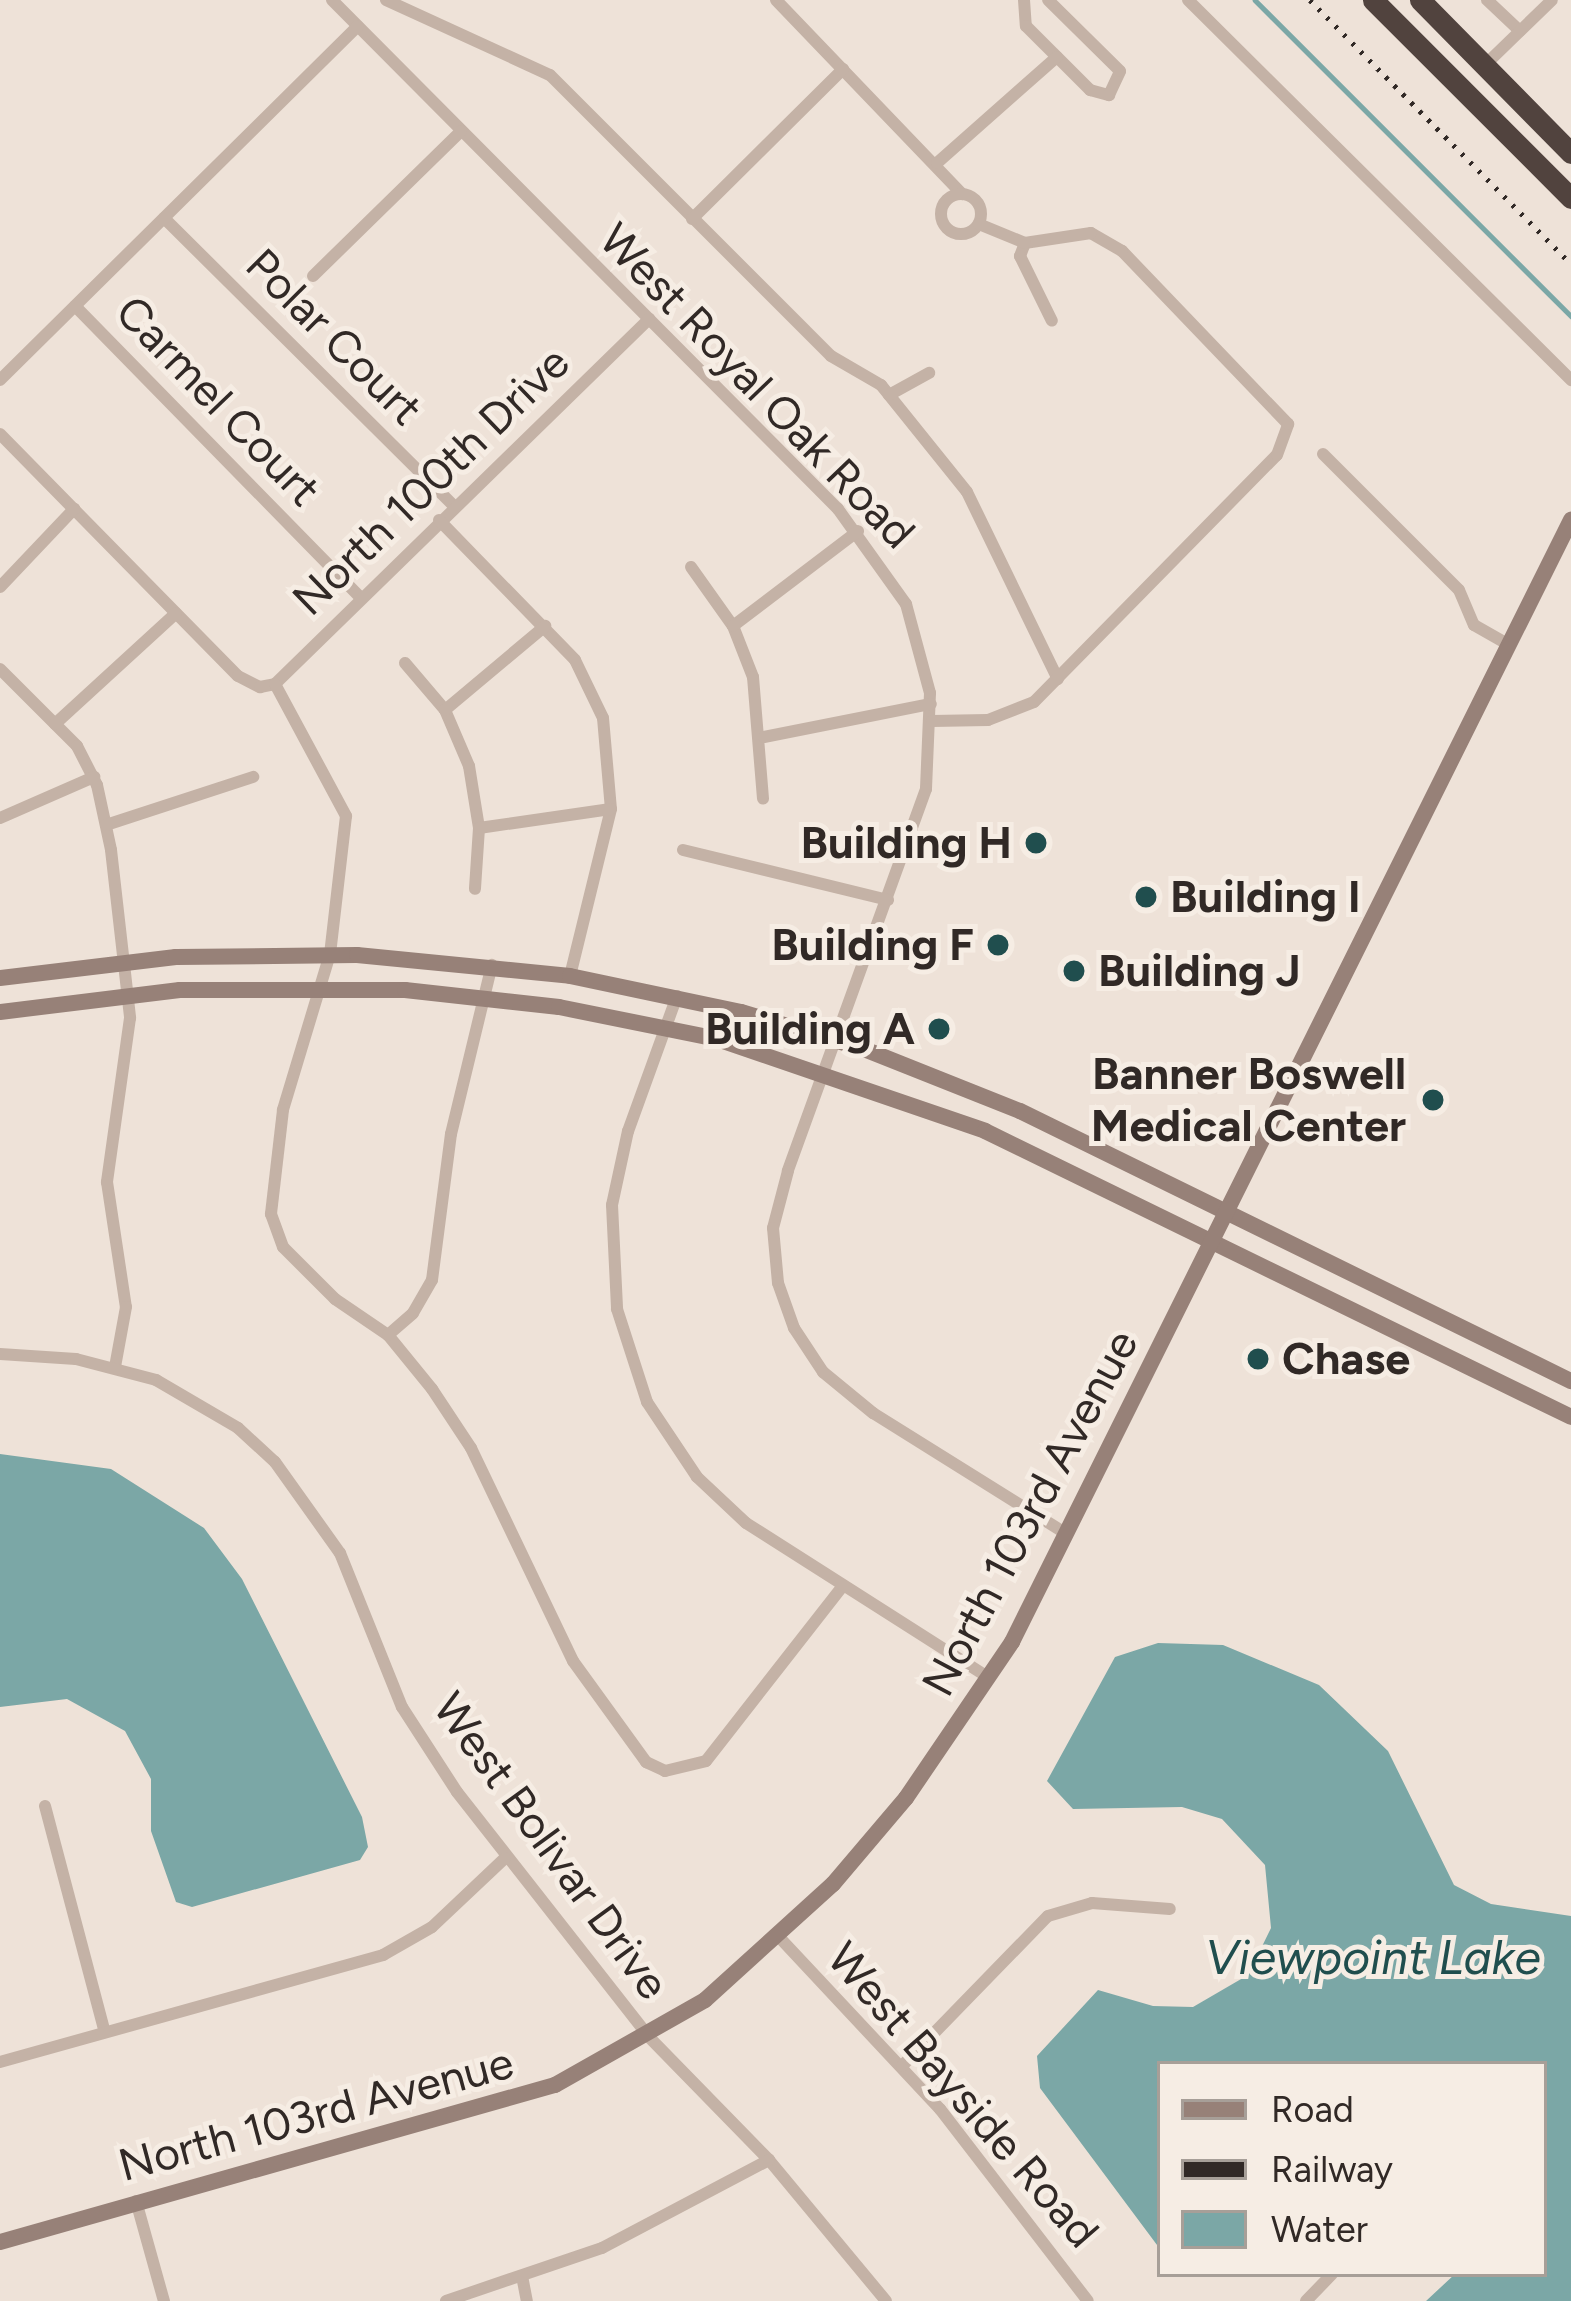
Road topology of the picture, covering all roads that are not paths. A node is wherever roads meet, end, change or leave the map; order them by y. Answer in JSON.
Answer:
{"nodes":[{"id":1,"x":332,"y":0,"type":"edge"},
{"id":2,"x":386,"y":0,"type":"edge"},
{"id":3,"x":776,"y":0,"type":"edge"},
{"id":4,"x":1024,"y":0,"type":"edge"},
{"id":5,"x":1048,"y":0,"type":"edge"},
{"id":6,"x":1188,"y":0,"type":"edge"},
{"id":7,"x":1373,"y":0,"type":"edge"},
{"id":8,"x":1420,"y":0,"type":"edge"},
{"id":9,"x":1487,"y":0,"type":"edge"},
{"id":10,"x":1552,"y":0,"type":"edge"},
{"id":11,"x":358,"y":26,"type":"junction"},
{"id":12,"x":1520,"y":32,"type":"junction"},
{"id":13,"x":1057,"y":57,"type":"junction"},
{"id":14,"x":1484,"y":64,"type":"junction"},
{"id":15,"x":843,"y":69,"type":"junction"},
{"id":16,"x":461,"y":131,"type":"junction"},
{"id":17,"x":1571,"y":153,"type":"edge"},
{"id":18,"x":937,"y":163,"type":"junction"},
{"id":19,"x":962,"y":194,"type":"junction"},
{"id":20,"x":1571,"y":198,"type":"edge"},
{"id":21,"x":164,"y":218,"type":"junction"},
{"id":22,"x":692,"y":219,"type":"junction"},
{"id":23,"x":979,"y":224,"type":"junction"},
{"id":24,"x":1025,"y":243,"type":"junction"},
{"id":25,"x":313,"y":276,"type":"dead end"},
{"id":26,"x":75,"y":306,"type":"junction"},
{"id":27,"x":649,"y":320,"type":"junction"},
{"id":28,"x":1052,"y":321,"type":"dead end"},
{"id":29,"x":929,"y":373,"type":"dead end"},
{"id":30,"x":0,"y":380,"type":"edge"},
{"id":31,"x":1571,"y":380,"type":"edge"},
{"id":32,"x":889,"y":395,"type":"junction"},
{"id":33,"x":0,"y":434,"type":"edge"},
{"id":34,"x":1323,"y":454,"type":"dead end"},
{"id":35,"x":454,"y":506,"type":"junction"},
{"id":36,"x":74,"y":509,"type":"junction"},
{"id":37,"x":439,"y":520,"type":"junction"},
{"id":38,"x":1571,"y":520,"type":"edge"},
{"id":39,"x":858,"y":531,"type":"junction"},
{"id":40,"x":692,"y":567,"type":"dead end"},
{"id":41,"x":0,"y":587,"type":"edge"},
{"id":42,"x":361,"y":598,"type":"junction"},
{"id":43,"x":176,"y":613,"type":"junction"},
{"id":44,"x":545,"y":626,"type":"junction"},
{"id":45,"x":733,"y":626,"type":"junction"},
{"id":46,"x":1509,"y":645,"type":"junction"},
{"id":47,"x":404,"y":663,"type":"dead end"},
{"id":48,"x":0,"y":669,"type":"edge"},
{"id":49,"x":1058,"y":679,"type":"junction"},
{"id":50,"x":268,"y":685,"type":"junction"},
{"id":51,"x":931,"y":704,"type":"junction"},
{"id":52,"x":445,"y":710,"type":"junction"},
{"id":53,"x":932,"y":721,"type":"junction"},
{"id":54,"x":55,"y":724,"type":"junction"},
{"id":55,"x":764,"y":737,"type":"junction"},
{"id":56,"x":94,"y":778,"type":"junction"},
{"id":57,"x":253,"y":778,"type":"dead end"},
{"id":58,"x":763,"y":800,"type":"dead end"},
{"id":59,"x":611,"y":808,"type":"junction"},
{"id":60,"x":0,"y":818,"type":"edge"},
{"id":61,"x":106,"y":825,"type":"junction"},
{"id":62,"x":479,"y":828,"type":"junction"},
{"id":63,"x":683,"y":850,"type":"dead end"},
{"id":64,"x":475,"y":889,"type":"dead end"},
{"id":65,"x":888,"y":900,"type":"junction"},
{"id":66,"x":330,"y":954,"type":"junction"},
{"id":67,"x":127,"y":962,"type":"junction"},
{"id":68,"x":492,"y":965,"type":"junction"},
{"id":69,"x":570,"y":976,"type":"junction"},
{"id":70,"x":0,"y":978,"type":"edge"},
{"id":71,"x":322,"y":987,"type":"junction"},
{"id":72,"x":129,"y":994,"type":"junction"},
{"id":73,"x":676,"y":997,"type":"junction"},
{"id":74,"x":487,"y":998,"type":"junction"},
{"id":75,"x":0,"y":1012,"type":"edge"},
{"id":76,"x":665,"y":1028,"type":"junction"},
{"id":77,"x":836,"y":1040,"type":"junction"},
{"id":78,"x":825,"y":1070,"type":"junction"},
{"id":79,"x":968,"y":1088,"type":"junction"},
{"id":80,"x":955,"y":1118,"type":"junction"},
{"id":81,"x":1226,"y":1212,"type":"junction"},
{"id":82,"x":1212,"y":1240,"type":"junction"},
{"id":83,"x":1400,"y":1298,"type":"junction"},
{"id":84,"x":1386,"y":1326,"type":"junction"},
{"id":85,"x":388,"y":1335,"type":"junction"},
{"id":86,"x":0,"y":1354,"type":"edge"},
{"id":87,"x":115,"y":1367,"type":"junction"},
{"id":88,"x":1571,"y":1382,"type":"edge"},
{"id":89,"x":1571,"y":1417,"type":"edge"},
{"id":90,"x":1067,"y":1534,"type":"junction"},
{"id":91,"x":842,"y":1587,"type":"junction"},
{"id":92,"x":989,"y":1678,"type":"junction"},
{"id":93,"x":45,"y":1806,"type":"dead end"},
{"id":94,"x":505,"y":1858,"type":"junction"},
{"id":95,"x":1171,"y":1909,"type":"dead end"},
{"id":96,"x":779,"y":1937,"type":"junction"},
{"id":97,"x":104,"y":2029,"type":"junction"},
{"id":98,"x":648,"y":2036,"type":"junction"},
{"id":99,"x":0,"y":2062,"type":"edge"},
{"id":100,"x":902,"y":2066,"type":"junction"},
{"id":101,"x":769,"y":2160,"type":"junction"},
{"id":102,"x":135,"y":2200,"type":"junction"},
{"id":103,"x":0,"y":2242,"type":"edge"},
{"id":104,"x":522,"y":2276,"type":"junction"},
{"id":105,"x":1329,"y":2277,"type":"edge"},
{"id":106,"x":164,"y":2301,"type":"edge"},
{"id":107,"x":446,"y":2301,"type":"edge"},
{"id":108,"x":527,"y":2301,"type":"edge"},
{"id":109,"x":886,"y":2301,"type":"edge"},
{"id":110,"x":1088,"y":2301,"type":"edge"},
{"id":111,"x":1306,"y":2301,"type":"edge"}],
"edges":[{"from":1,"to":11,"type":"street","name":"West Royal Oak Road"},
{"from":2,"to":22,"type":"street"},
{"from":3,"to":15,"type":"street"},
{"from":4,"to":13,"type":"street"},
{"from":5,"to":13,"type":"street"},
{"from":6,"to":31,"type":"street"},
{"from":7,"to":20,"type":"highway"},
{"from":8,"to":14,"type":"highway"},
{"from":9,"to":12,"type":"street"},
{"from":10,"to":12,"type":"street"},
{"from":11,"to":16,"type":"street","name":"West Royal Oak Road"},
{"from":11,"to":21,"type":"street"},
{"from":12,"to":14,"type":"street"},
{"from":13,"to":18,"type":"street"},
{"from":14,"to":17,"type":"highway"},
{"from":15,"to":18,"type":"street"},
{"from":15,"to":22,"type":"street"},
{"from":16,"to":25,"type":"street"},
{"from":16,"to":27,"type":"street","name":"West Royal Oak Road"},
{"from":18,"to":19,"type":"street"},
{"from":19,"to":23,"type":"street"},
{"from":19,"to":23,"type":"street"},
{"from":21,"to":26,"type":"street"},
{"from":21,"to":35,"type":"street","name":"Polar Court"},
{"from":22,"to":32,"type":"street"},
{"from":23,"to":24,"type":"street"},
{"from":24,"to":28,"type":"street"},
{"from":24,"to":49,"type":"street"},
{"from":26,"to":30,"type":"street"},
{"from":26,"to":42,"type":"street","name":"Carmel Court"},
{"from":27,"to":35,"type":"street","name":"North 100th Drive"},
{"from":27,"to":39,"type":"street","name":"West Royal Oak Road"},
{"from":29,"to":32,"type":"street"},
{"from":32,"to":49,"type":"street"},
{"from":33,"to":36,"type":"street"},
{"from":34,"to":46,"type":"street"},
{"from":35,"to":37,"type":"street","name":"North 100th Drive"},
{"from":36,"to":41,"type":"street"},
{"from":36,"to":43,"type":"street"},
{"from":37,"to":42,"type":"street","name":"North 100th Drive"},
{"from":37,"to":44,"type":"street"},
{"from":38,"to":46,"type":"street","name":"North 103rd Avenue"},
{"from":39,"to":45,"type":"street"},
{"from":39,"to":51,"type":"street","name":"West Royal Oak Road"},
{"from":40,"to":45,"type":"street"},
{"from":42,"to":50,"type":"street","name":"North 100th Drive"},
{"from":43,"to":50,"type":"street"},
{"from":43,"to":54,"type":"street"},
{"from":44,"to":52,"type":"street"},
{"from":44,"to":59,"type":"street"},
{"from":45,"to":55,"type":"street"},
{"from":46,"to":81,"type":"street","name":"North 103rd Avenue"},
{"from":47,"to":52,"type":"street"},
{"from":48,"to":54,"type":"street"},
{"from":49,"to":53,"type":"street"},
{"from":50,"to":66,"type":"street"},
{"from":51,"to":53,"type":"street","name":"West Royal Oak Road"},
{"from":51,"to":55,"type":"street"},
{"from":52,"to":62,"type":"street"},
{"from":53,"to":65,"type":"street","name":"West Royal Oak Road"},
{"from":54,"to":56,"type":"street"},
{"from":55,"to":58,"type":"street"},
{"from":56,"to":60,"type":"street"},
{"from":56,"to":61,"type":"street"},
{"from":57,"to":61,"type":"street"},
{"from":59,"to":62,"type":"street"},
{"from":59,"to":69,"type":"street"},
{"from":61,"to":67,"type":"street"},
{"from":62,"to":64,"type":"street"},
{"from":63,"to":65,"type":"street"},
{"from":65,"to":77,"type":"street","name":"West Royal Oak Road"},
{"from":66,"to":67,"type":"street"},
{"from":66,"to":68,"type":"street"},
{"from":66,"to":71,"type":"street"},
{"from":67,"to":70,"type":"street"},
{"from":67,"to":72,"type":"street"},
{"from":68,"to":69,"type":"street"},
{"from":68,"to":74,"type":"street"},
{"from":69,"to":73,"type":"street"},
{"from":71,"to":72,"type":"street"},
{"from":71,"to":74,"type":"street"},
{"from":71,"to":85,"type":"street"},
{"from":72,"to":75,"type":"street"},
{"from":72,"to":87,"type":"street"},
{"from":73,"to":76,"type":"street"},
{"from":73,"to":77,"type":"street"},
{"from":74,"to":76,"type":"street"},
{"from":74,"to":85,"type":"street"},
{"from":76,"to":78,"type":"street"},
{"from":76,"to":91,"type":"street"},
{"from":77,"to":78,"type":"street","name":"West Royal Oak Road"},
{"from":77,"to":79,"type":"street"},
{"from":78,"to":80,"type":"street"},
{"from":78,"to":90,"type":"street","name":"West Royal Oak Road"},
{"from":79,"to":80,"type":"street"},
{"from":79,"to":81,"type":"street"},
{"from":80,"to":82,"type":"street"},
{"from":81,"to":82,"type":"street","name":"North 103rd Avenue"},
{"from":81,"to":83,"type":"street"},
{"from":82,"to":84,"type":"street"},
{"from":82,"to":90,"type":"street","name":"North 103rd Avenue"},
{"from":83,"to":84,"type":"street"},
{"from":83,"to":88,"type":"street"},
{"from":84,"to":89,"type":"street"},
{"from":85,"to":91,"type":"street"},
{"from":86,"to":87,"type":"street","name":"West Bolivar Drive"},
{"from":87,"to":94,"type":"street","name":"West Bolivar Drive"},
{"from":90,"to":92,"type":"street","name":"North 103rd Avenue"},
{"from":91,"to":92,"type":"street"},
{"from":92,"to":96,"type":"street","name":"North 103rd Avenue"},
{"from":93,"to":97,"type":"street"},
{"from":94,"to":97,"type":"street"},
{"from":94,"to":98,"type":"street","name":"West Bolivar Drive"},
{"from":95,"to":100,"type":"street"},
{"from":96,"to":98,"type":"street","name":"North 103rd Avenue"},
{"from":96,"to":100,"type":"street","name":"West Bayside Road"},
{"from":97,"to":99,"type":"street"},
{"from":98,"to":101,"type":"street","name":"West Bolivar Drive"},
{"from":98,"to":102,"type":"street","name":"North 103rd Avenue"},
{"from":100,"to":110,"type":"street","name":"West Bayside Road"},
{"from":101,"to":104,"type":"street"},
{"from":101,"to":109,"type":"street","name":"West Bolivar Drive"},
{"from":102,"to":103,"type":"street","name":"North 103rd Avenue"},
{"from":102,"to":106,"type":"street"},
{"from":104,"to":107,"type":"street"},
{"from":104,"to":108,"type":"street"},
{"from":105,"to":111,"type":"street"}]}
